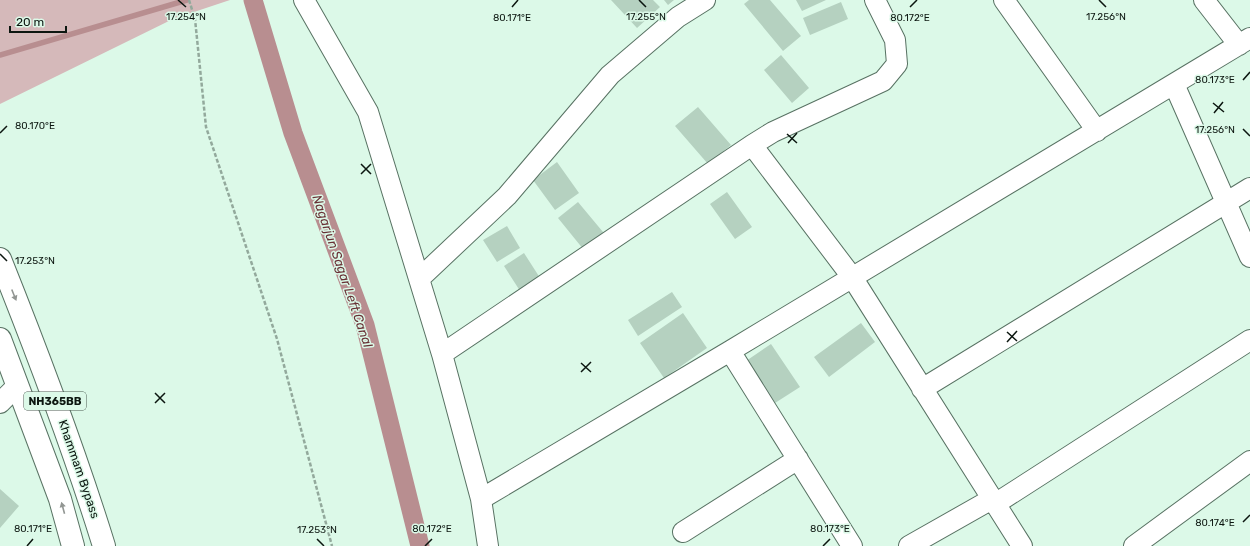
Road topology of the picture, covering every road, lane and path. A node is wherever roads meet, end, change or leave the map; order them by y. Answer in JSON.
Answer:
{"nodes":[{"id":1,"x":189,"y":0,"type":"edge"},
{"id":2,"x":304,"y":0,"type":"edge"},
{"id":3,"x":705,"y":0,"type":"edge"},
{"id":4,"x":875,"y":0,"type":"edge"},
{"id":5,"x":1004,"y":0,"type":"edge"},
{"id":6,"x":1204,"y":0,"type":"edge"},
{"id":7,"x":1244,"y":42,"type":"edge"},
{"id":8,"x":1174,"y":84,"type":"junction"},
{"id":9,"x":1097,"y":130,"type":"junction"},
{"id":10,"x":752,"y":145,"type":"junction"},
{"id":11,"x":1250,"y":188,"type":"edge"},
{"id":12,"x":1226,"y":203,"type":"junction"},
{"id":13,"x":1250,"y":257,"type":"edge"},
{"id":14,"x":0,"y":259,"type":"edge"},
{"id":15,"x":852,"y":277,"type":"junction"},
{"id":16,"x":418,"y":279,"type":"junction"},
{"id":17,"x":0,"y":339,"type":"edge"},
{"id":18,"x":1250,"y":340,"type":"edge"},
{"id":19,"x":730,"y":351,"type":"junction"},
{"id":20,"x":442,"y":354,"type":"junction"},
{"id":21,"x":18,"y":386,"type":"junction"},
{"id":22,"x":922,"y":389,"type":"junction"},
{"id":23,"x":0,"y":403,"type":"edge"},
{"id":24,"x":798,"y":459,"type":"junction"},
{"id":25,"x":1250,"y":461,"type":"edge"},
{"id":26,"x":481,"y":499,"type":"junction"},
{"id":27,"x":994,"y":502,"type":"junction"},
{"id":28,"x":683,"y":532,"type":"dead end"},
{"id":29,"x":73,"y":546,"type":"edge"},
{"id":30,"x":104,"y":546,"type":"edge"},
{"id":31,"x":332,"y":546,"type":"edge"},
{"id":32,"x":488,"y":546,"type":"edge"},
{"id":33,"x":852,"y":546,"type":"edge"},
{"id":34,"x":909,"y":546,"type":"edge"},
{"id":35,"x":1022,"y":546,"type":"edge"},
{"id":36,"x":1134,"y":546,"type":"edge"}],
"edges":[{"from":1,"to":31,"type":"path"},
{"from":2,"to":16,"type":"street"},
{"from":3,"to":16,"type":"street"},
{"from":4,"to":10,"type":"street"},
{"from":5,"to":9,"type":"street"},
{"from":6,"to":7,"type":"street"},
{"from":7,"to":8,"type":"street"},
{"from":8,"to":9,"type":"street"},
{"from":8,"to":12,"type":"street"},
{"from":9,"to":15,"type":"street"},
{"from":10,"to":15,"type":"street"},
{"from":10,"to":20,"type":"street"},
{"from":11,"to":12,"type":"street"},
{"from":12,"to":13,"type":"street"},
{"from":12,"to":22,"type":"street"},
{"from":14,"to":30,"type":"highway","name":"Khammam Bypass","number":"NH365BB","one_way":true},
{"from":15,"to":19,"type":"street"},
{"from":15,"to":22,"type":"street"},
{"from":16,"to":20,"type":"street"},
{"from":17,"to":21,"type":"highway","number":"NH365BB"},
{"from":18,"to":27,"type":"street"},
{"from":19,"to":24,"type":"street"},
{"from":19,"to":26,"type":"street"},
{"from":20,"to":26,"type":"street"},
{"from":21,"to":23,"type":"street"},
{"from":29,"to":21,"type":"highway","number":"NH365BB","one_way":true},
{"from":22,"to":27,"type":"street"},
{"from":24,"to":28,"type":"street"},
{"from":24,"to":33,"type":"street"},
{"from":25,"to":36,"type":"street"},
{"from":26,"to":32,"type":"street"},
{"from":27,"to":34,"type":"street"},
{"from":27,"to":35,"type":"street"}]}
